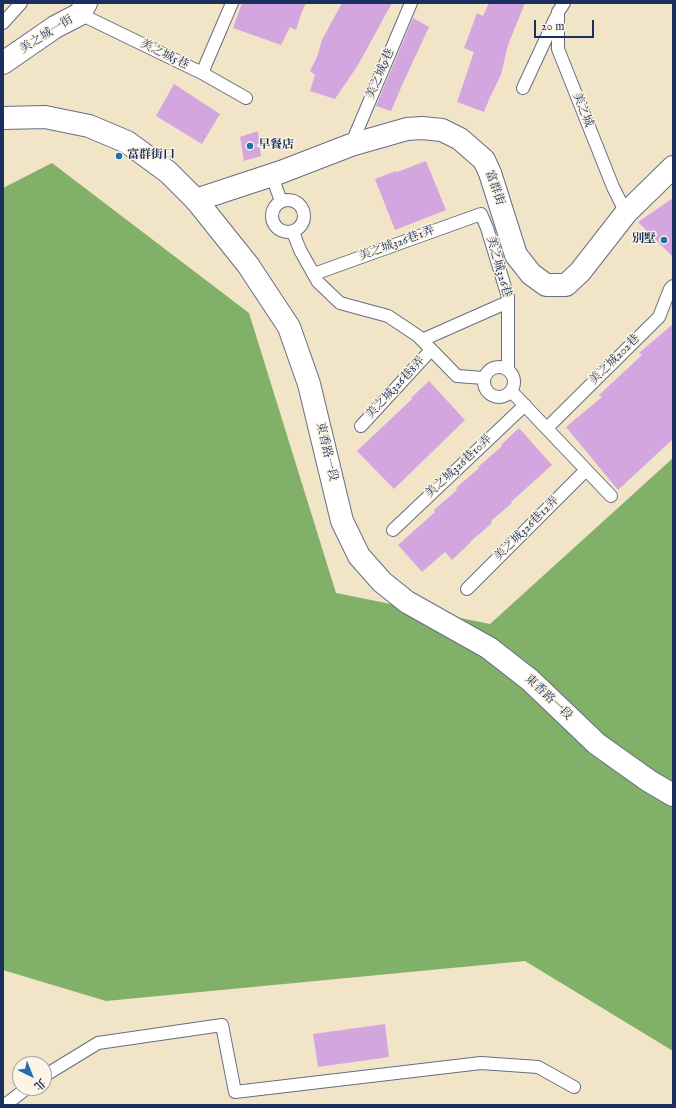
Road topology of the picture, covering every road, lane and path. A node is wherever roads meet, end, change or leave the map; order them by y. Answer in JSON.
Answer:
{"nodes":[{"id":1,"x":21,"y":3,"type":"edge"},
{"id":2,"x":232,"y":3,"type":"edge"},
{"id":3,"x":411,"y":3,"type":"edge"},
{"id":4,"x":561,"y":8,"type":"edge"},
{"id":5,"x":83,"y":9,"type":"edge"},
{"id":6,"x":3,"y":23,"type":"edge"},
{"id":7,"x":3,"y":63,"type":"edge"},
{"id":8,"x":202,"y":73,"type":"junction"},
{"id":9,"x":523,"y":88,"type":"dead end"},
{"id":10,"x":246,"y":98,"type":"dead end"},
{"id":11,"x":3,"y":118,"type":"edge"},
{"id":12,"x":351,"y":144,"type":"junction"},
{"id":13,"x":671,"y":173,"type":"edge"},
{"id":14,"x":272,"y":174,"type":"junction"},
{"id":15,"x":196,"y":200,"type":"junction"},
{"id":16,"x":281,"y":201,"type":"junction"},
{"id":17,"x":626,"y":213,"type":"junction"},
{"id":18,"x":481,"y":214,"type":"joint"},
{"id":19,"x":293,"y":232,"type":"junction"},
{"id":20,"x":314,"y":274,"type":"junction"},
{"id":21,"x":673,"y":286,"type":"edge"},
{"id":22,"x":508,"y":302,"type":"junction"},
{"id":23,"x":422,"y":340,"type":"junction"},
{"id":24,"x":431,"y":350,"type":"junction"},
{"id":25,"x":508,"y":369,"type":"junction"},
{"id":26,"x":484,"y":378,"type":"junction"},
{"id":27,"x":511,"y":391,"type":"junction"},
{"id":28,"x":525,"y":405,"type":"junction"},
{"id":29,"x":361,"y":426,"type":"dead end"},
{"id":30,"x":547,"y":428,"type":"junction"},
{"id":31,"x":586,"y":470,"type":"junction"},
{"id":32,"x":611,"y":496,"type":"dead end"},
{"id":33,"x":393,"y":530,"type":"dead end"},
{"id":34,"x":467,"y":588,"type":"dead end"},
{"id":35,"x":673,"y":795,"type":"edge"},
{"id":36,"x":52,"y":1071,"type":"edge"},
{"id":37,"x":574,"y":1087,"type":"dead end"},
{"id":38,"x":17,"y":1096,"type":"edge"},
{"id":39,"x":5,"y":1105,"type":"edge"}],
"edges":[{"from":1,"to":6,"type":"lane"},
{"from":2,"to":8,"type":"lane","name":"美之城5巷"},
{"from":3,"to":12,"type":"lane","name":"美之城9巷"},
{"from":4,"to":9,"type":"lane"},
{"from":4,"to":17,"type":"lane","name":"美之城"},
{"from":5,"to":7,"type":"street","name":"美之城一街"},
{"from":5,"to":8,"type":"lane","name":"美之城5巷"},
{"from":8,"to":10,"type":"lane"},
{"from":11,"to":15,"type":"street","name":"東香路一段"},
{"from":12,"to":14,"type":"street","name":"富群街"},
{"from":12,"to":17,"type":"street","name":"富群街"},
{"from":13,"to":17,"type":"street","name":"富群街"},
{"from":14,"to":15,"type":"street","name":"富群街"},
{"from":14,"to":16,"type":"lane"},
{"from":15,"to":35,"type":"street","name":"東香路一段"},
{"from":16,"to":19,"type":"lane"},
{"from":16,"to":19,"type":"lane"},
{"from":18,"to":20,"type":"lane","name":"美之城326巷1弄"},
{"from":18,"to":22,"type":"lane","name":"美之城326巷"},
{"from":19,"to":20,"type":"lane"},
{"from":20,"to":23,"type":"lane"},
{"from":21,"to":30,"type":"lane","name":"美之城202巷"},
{"from":22,"to":23,"type":"lane"},
{"from":22,"to":25,"type":"lane","name":"美之城326巷"},
{"from":23,"to":24,"type":"lane"},
{"from":24,"to":26,"type":"lane"},
{"from":24,"to":29,"type":"lane","name":"美之城326巷8弄"},
{"from":25,"to":26,"type":"lane"},
{"from":25,"to":27,"type":"lane"},
{"from":26,"to":27,"type":"lane"},
{"from":27,"to":28,"type":"lane"},
{"from":28,"to":30,"type":"lane"},
{"from":28,"to":33,"type":"lane","name":"美之城326巷10弄"},
{"from":30,"to":31,"type":"lane"},
{"from":31,"to":32,"type":"lane"},
{"from":31,"to":34,"type":"lane","name":"美之城326巷12弄"},
{"from":36,"to":37,"type":"lane"},
{"from":38,"to":39,"type":"lane"}]}
